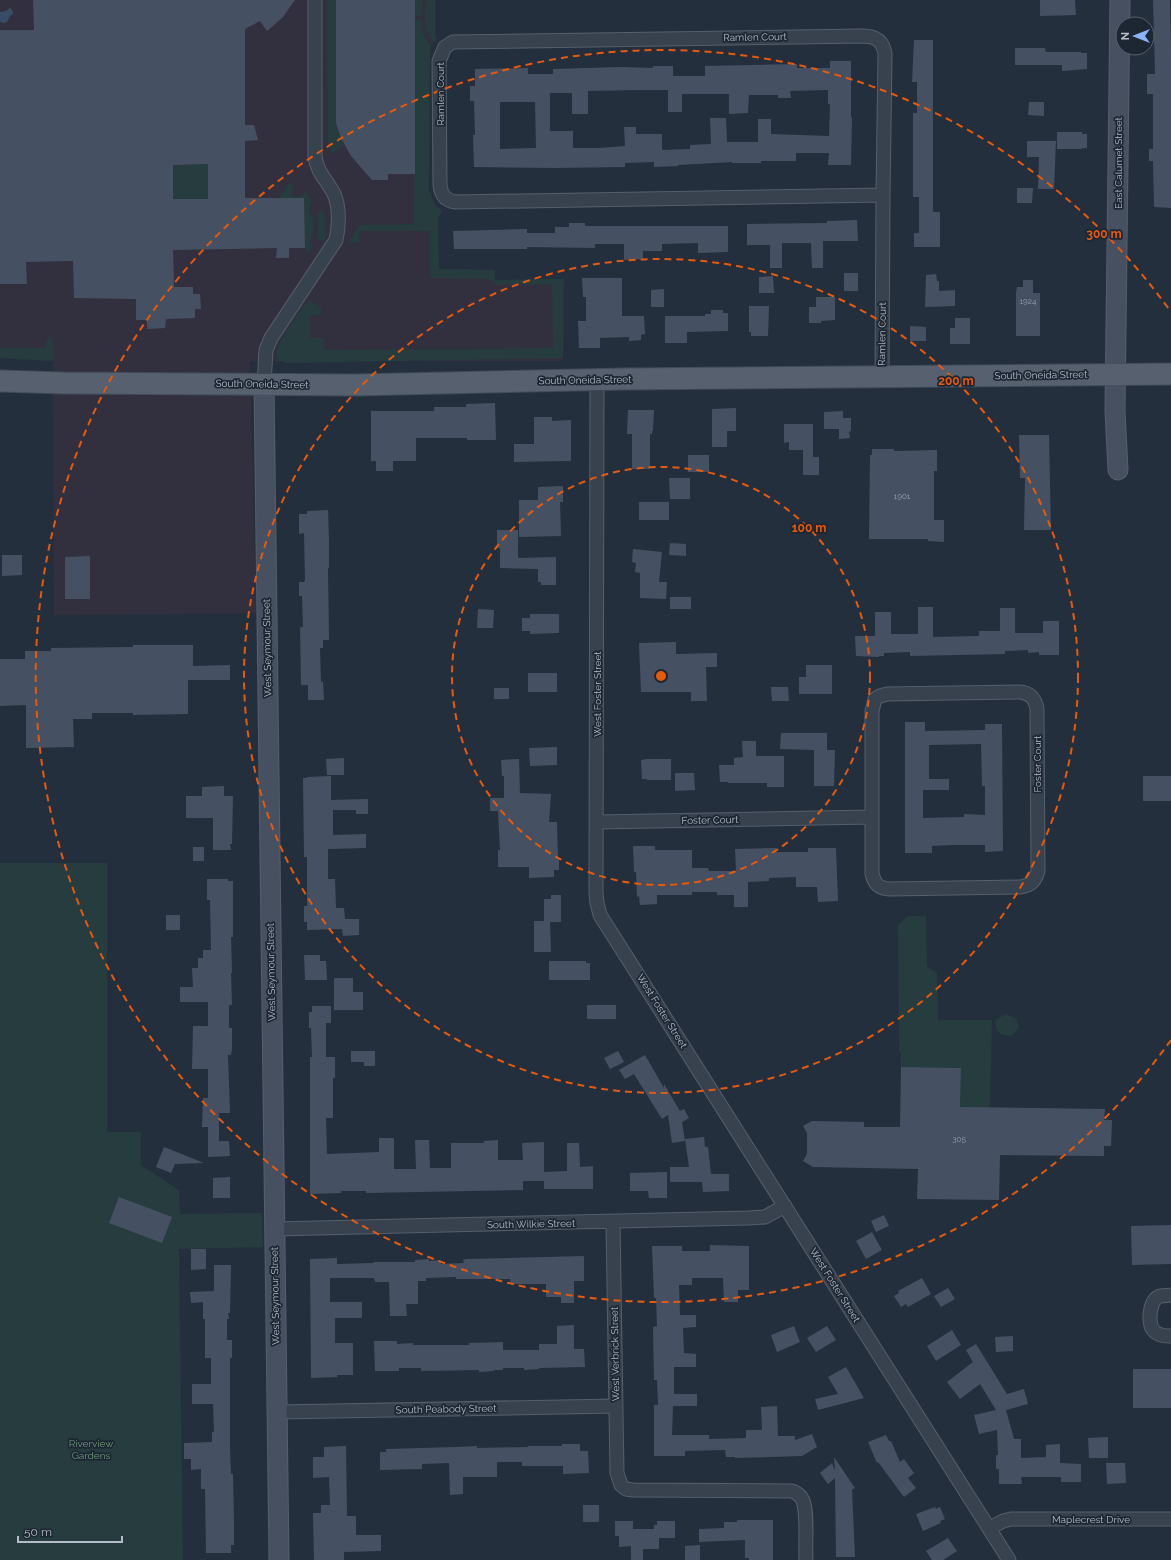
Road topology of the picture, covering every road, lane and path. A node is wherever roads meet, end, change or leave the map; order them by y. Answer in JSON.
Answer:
{"nodes":[{"id":1,"x":315,"y":0,"type":"edge"},
{"id":2,"x":1120,"y":0,"type":"edge"},
{"id":3,"x":883,"y":195,"type":"junction"},
{"id":4,"x":1116,"y":374,"type":"junction"},
{"id":5,"x":1171,"y":374,"type":"edge"},
{"id":6,"x":882,"y":377,"type":"junction"},
{"id":7,"x":597,"y":380,"type":"junction"},
{"id":8,"x":0,"y":381,"type":"edge"},
{"id":9,"x":264,"y":384,"type":"junction"},
{"id":10,"x":1118,"y":470,"type":"dead end"},
{"id":11,"x":872,"y":818,"type":"junction"},
{"id":12,"x":597,"y":822,"type":"junction"},
{"id":13,"x":785,"y":1206,"type":"junction"},
{"id":14,"x":613,"y":1222,"type":"junction"},
{"id":15,"x":274,"y":1229,"type":"junction"},
{"id":16,"x":1171,"y":1296,"type":"edge"},
{"id":17,"x":1171,"y":1336,"type":"edge"},
{"id":18,"x":616,"y":1406,"type":"junction"},
{"id":19,"x":277,"y":1412,"type":"junction"},
{"id":20,"x":1171,"y":1519,"type":"edge"},
{"id":21,"x":990,"y":1528,"type":"junction"},
{"id":22,"x":279,"y":1560,"type":"edge"},
{"id":23,"x":806,"y":1560,"type":"edge"},
{"id":24,"x":1010,"y":1560,"type":"edge"}],
"edges":[{"from":1,"to":9,"type":"street"},
{"from":2,"to":4,"type":"street","name":"East Calumet Street"},
{"from":3,"to":3,"type":"street","name":"Ramlen Court"},
{"from":3,"to":6,"type":"street","name":"Ramlen Court"},
{"from":4,"to":5,"type":"main road","name":"South Oneida Street"},
{"from":4,"to":6,"type":"main road","name":"South Oneida Street"},
{"from":4,"to":10,"type":"street","name":"East Calumet Street"},
{"from":6,"to":7,"type":"main road","name":"South Oneida Street"},
{"from":7,"to":9,"type":"main road","name":"South Oneida Street"},
{"from":7,"to":12,"type":"street","name":"West Foster Street"},
{"from":8,"to":9,"type":"main road","name":"South Oneida Street"},
{"from":9,"to":15,"type":"street","name":"West Seymour Street"},
{"from":11,"to":11,"type":"street","name":"Foster Court"},
{"from":11,"to":12,"type":"street","name":"Foster Court"},
{"from":12,"to":13,"type":"street","name":"West Foster Street"},
{"from":13,"to":14,"type":"street","name":"South Wilkie Street"},
{"from":13,"to":21,"type":"street","name":"West Foster Street"},
{"from":14,"to":15,"type":"street","name":"South Wilkie Street"},
{"from":14,"to":18,"type":"street","name":"West Verbrick Street"},
{"from":15,"to":19,"type":"street","name":"West Seymour Street"},
{"from":16,"to":17,"type":"street"},
{"from":18,"to":19,"type":"street","name":"South Peabody Street"},
{"from":18,"to":23,"type":"street","name":"West Verbrick Street"},
{"from":19,"to":22,"type":"street","name":"West Seymour Street"},
{"from":20,"to":21,"type":"street","name":"Maplecrest Drive"},
{"from":21,"to":24,"type":"street","name":"West Foster Street"}]}
